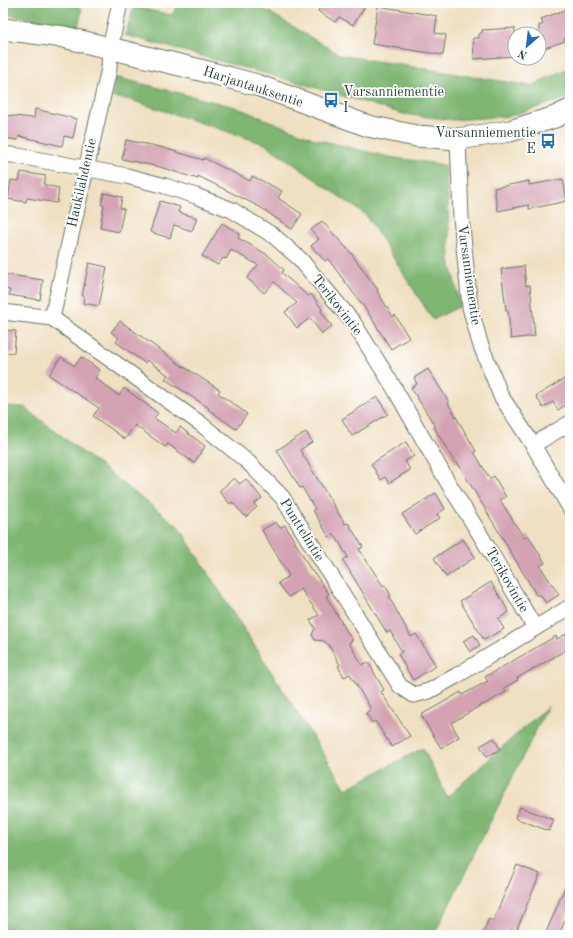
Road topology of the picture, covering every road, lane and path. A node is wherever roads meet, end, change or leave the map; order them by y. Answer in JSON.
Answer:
{"nodes":[{"id":1,"x":120,"y":3,"type":"edge"},
{"id":2,"x":3,"y":29,"type":"edge"},
{"id":3,"x":110,"y":48,"type":"junction"},
{"id":4,"x":570,"y":110,"type":"edge"},
{"id":5,"x":458,"y":139,"type":"junction"},
{"id":6,"x":3,"y":155,"type":"edge"},
{"id":7,"x":86,"y":167,"type":"junction"},
{"id":8,"x":3,"y":312,"type":"edge"},
{"id":9,"x":52,"y":318,"type":"junction"},
{"id":10,"x":570,"y":423,"type":"edge"},
{"id":11,"x":533,"y":446,"type":"junction"},
{"id":12,"x":570,"y":508,"type":"edge"},
{"id":13,"x":570,"y":607,"type":"edge"},
{"id":14,"x":535,"y":628,"type":"junction"}],
"edges":[{"from":1,"to":3,"type":"street","name":"Haukilahdentie"},
{"from":2,"to":3,"type":"street","name":"Harjantauksentie"},
{"from":3,"to":5,"type":"street","name":"Harjantauksentie"},
{"from":3,"to":7,"type":"street","name":"Haukilahdentie"},
{"from":4,"to":5,"type":"street","name":"Harjantauksentie"},
{"from":5,"to":11,"type":"street","name":"Varsanniementie"},
{"from":6,"to":7,"type":"street","name":"Terikovintie"},
{"from":7,"to":9,"type":"street","name":"Haukilahdentie"},
{"from":7,"to":14,"type":"street","name":"Terikovintie"},
{"from":8,"to":9,"type":"street","name":"Punttelintie"},
{"from":9,"to":14,"type":"street","name":"Punttelintie"},
{"from":10,"to":11,"type":"street"},
{"from":11,"to":12,"type":"street","name":"Varsanniementie"},
{"from":13,"to":14,"type":"street","name":"Punttelintie"}]}
